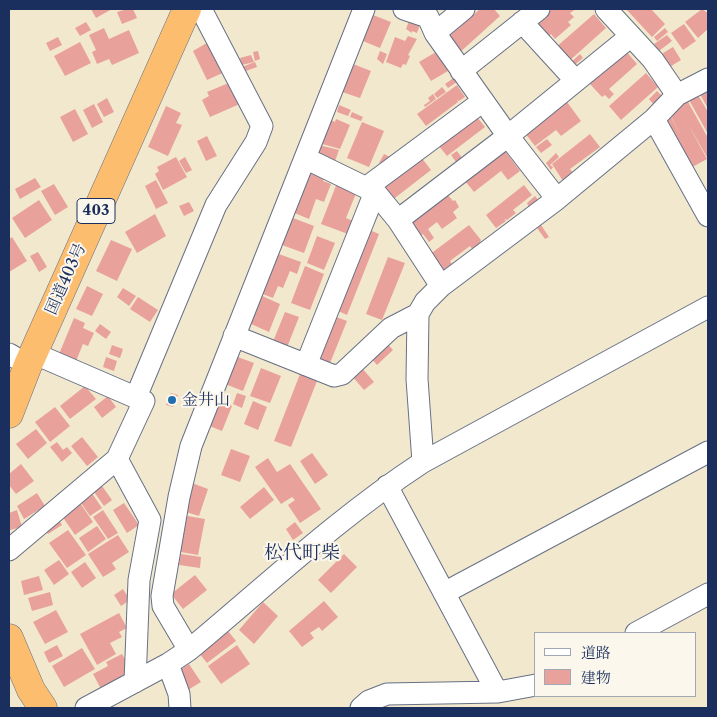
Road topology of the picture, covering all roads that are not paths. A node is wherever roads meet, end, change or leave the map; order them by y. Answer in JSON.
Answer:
{"nodes":[{"id":1,"x":187,"y":9,"type":"edge"},
{"id":2,"x":201,"y":9,"type":"edge"},
{"id":3,"x":364,"y":9,"type":"edge"},
{"id":4,"x":404,"y":9,"type":"edge"},
{"id":5,"x":464,"y":9,"type":"edge"},
{"id":6,"x":539,"y":9,"type":"edge"},
{"id":7,"x":606,"y":9,"type":"edge"},
{"id":8,"x":522,"y":22,"type":"junction"},
{"id":9,"x":435,"y":34,"type":"junction"},
{"id":10,"x":631,"y":36,"type":"junction"},
{"id":11,"x":461,"y":71,"type":"junction"},
{"id":12,"x":708,"y":79,"type":"edge"},
{"id":13,"x":576,"y":81,"type":"junction"},
{"id":14,"x":677,"y":95,"type":"junction"},
{"id":15,"x":482,"y":101,"type":"junction"},
{"id":16,"x":654,"y":119,"type":"junction"},
{"id":17,"x":508,"y":136,"type":"junction"},
{"id":18,"x":305,"y":158,"type":"junction"},
{"id":19,"x":371,"y":190,"type":"junction"},
{"id":20,"x":557,"y":199,"type":"junction"},
{"id":21,"x":708,"y":216,"type":"edge"},
{"id":22,"x":398,"y":220,"type":"junction"},
{"id":23,"x":441,"y":286,"type":"junction"},
{"id":24,"x":708,"y":307,"type":"edge"},
{"id":25,"x":418,"y":314,"type":"junction"},
{"id":26,"x":234,"y":336,"type":"junction"},
{"id":27,"x":23,"y":357,"type":"edge"},
{"id":28,"x":306,"y":365,"type":"junction"},
{"id":29,"x":136,"y":397,"type":"junction"},
{"id":30,"x":9,"y":414,"type":"edge"},
{"id":31,"x":708,"y":452,"type":"edge"},
{"id":32,"x":117,"y":459,"type":"junction"},
{"id":33,"x":423,"y":462,"type":"junction"},
{"id":34,"x":387,"y":486,"type":"junction"},
{"id":35,"x":9,"y":550,"type":"edge"},
{"id":36,"x":444,"y":594,"type":"junction"},
{"id":37,"x":708,"y":594,"type":"edge"},
{"id":38,"x":638,"y":632,"type":"edge"},
{"id":39,"x":9,"y":638,"type":"edge"},
{"id":40,"x":189,"y":650,"type":"junction"},
{"id":41,"x":168,"y":664,"type":"junction"},
{"id":42,"x":135,"y":682,"type":"junction"},
{"id":43,"x":534,"y":685,"type":"edge"},
{"id":44,"x":497,"y":692,"type":"junction"},
{"id":45,"x":43,"y":708,"type":"edge"},
{"id":46,"x":86,"y":708,"type":"edge"},
{"id":47,"x":180,"y":708,"type":"edge"},
{"id":48,"x":361,"y":708,"type":"edge"}],
"edges":[{"from":1,"to":27,"type":"highway","name":"国道403号","number":"403"},
{"from":2,"to":29,"type":"street"},
{"from":3,"to":18,"type":"street"},
{"from":4,"to":9,"type":"street"},
{"from":5,"to":9,"type":"street"},
{"from":6,"to":8,"type":"street"},
{"from":7,"to":10,"type":"street"},
{"from":8,"to":11,"type":"street"},
{"from":8,"to":13,"type":"street"},
{"from":9,"to":11,"type":"street"},
{"from":10,"to":13,"type":"street"},
{"from":10,"to":14,"type":"street"},
{"from":11,"to":15,"type":"street"},
{"from":12,"to":14,"type":"street"},
{"from":13,"to":17,"type":"street"},
{"from":14,"to":16,"type":"street"},
{"from":15,"to":17,"type":"street"},
{"from":15,"to":19,"type":"street"},
{"from":16,"to":20,"type":"street"},
{"from":16,"to":21,"type":"street"},
{"from":17,"to":20,"type":"street"},
{"from":17,"to":22,"type":"street"},
{"from":18,"to":19,"type":"street"},
{"from":18,"to":26,"type":"street"},
{"from":19,"to":22,"type":"street"},
{"from":19,"to":28,"type":"street"},
{"from":20,"to":23,"type":"street"},
{"from":22,"to":23,"type":"street"},
{"from":23,"to":25,"type":"street"},
{"from":24,"to":33,"type":"street"},
{"from":25,"to":28,"type":"street"},
{"from":25,"to":33,"type":"street"},
{"from":26,"to":28,"type":"street"},
{"from":26,"to":40,"type":"street"},
{"from":27,"to":29,"type":"street"},
{"from":27,"to":30,"type":"highway","name":"国道403号","number":"403"},
{"from":29,"to":32,"type":"street"},
{"from":31,"to":36,"type":"street"},
{"from":32,"to":35,"type":"street"},
{"from":32,"to":42,"type":"street"},
{"from":33,"to":34,"type":"street"},
{"from":34,"to":36,"type":"street"},
{"from":34,"to":40,"type":"street"},
{"from":36,"to":44,"type":"street"},
{"from":37,"to":38,"type":"street"},
{"from":39,"to":45,"type":"highway"},
{"from":40,"to":41,"type":"street"},
{"from":41,"to":42,"type":"street"},
{"from":41,"to":47,"type":"street"},
{"from":42,"to":46,"type":"street"},
{"from":43,"to":44,"type":"street"},
{"from":44,"to":48,"type":"street"}]}
